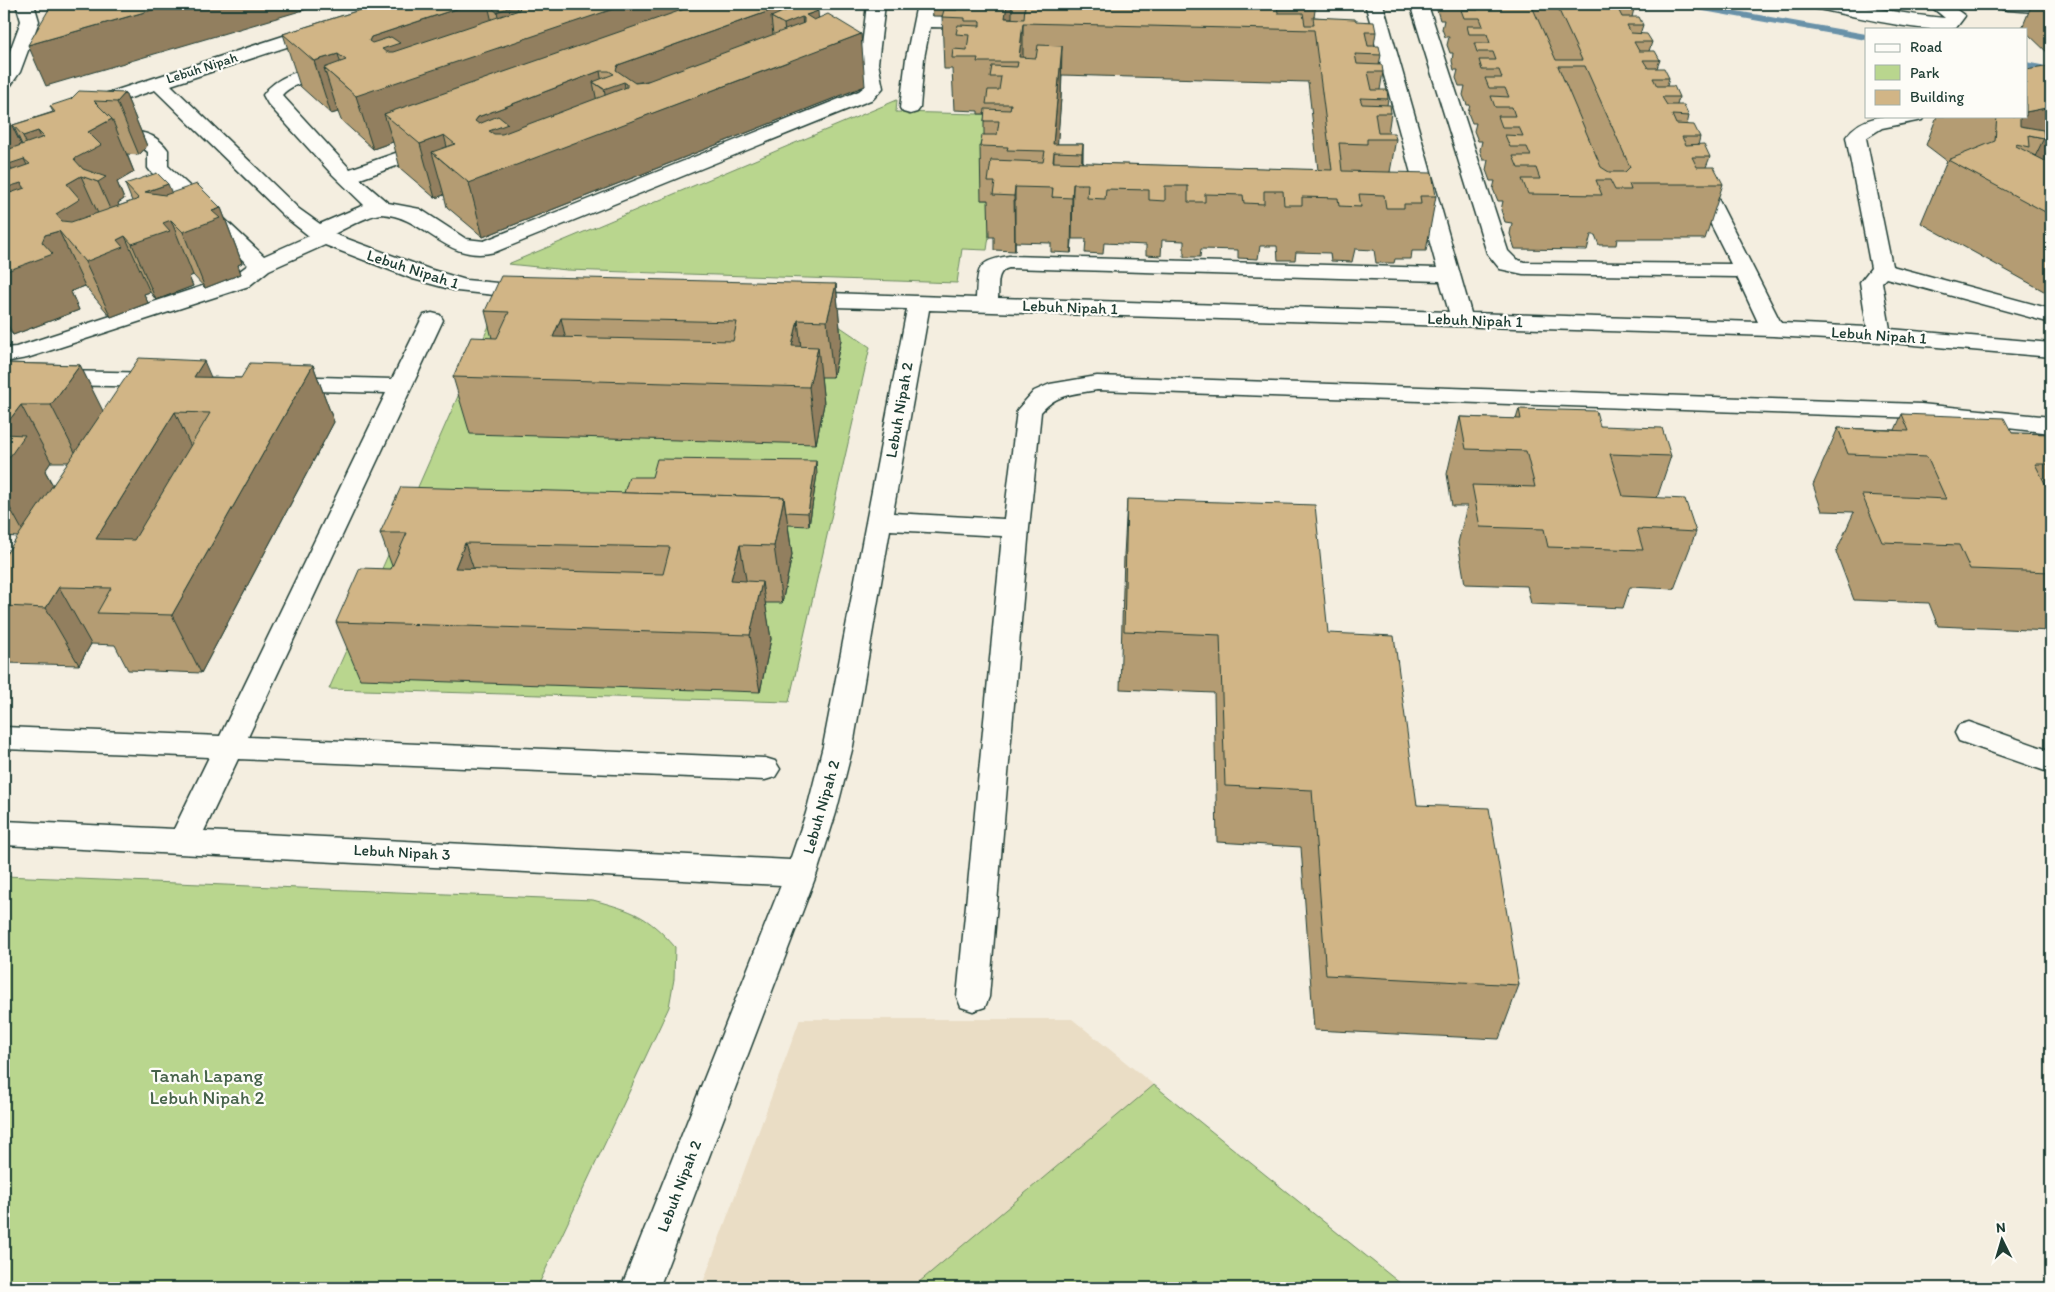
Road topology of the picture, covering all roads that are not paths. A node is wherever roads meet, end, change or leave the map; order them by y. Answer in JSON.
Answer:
{"nodes":[{"id":1,"x":25,"y":4,"type":"edge"},
{"id":2,"x":876,"y":4,"type":"edge"},
{"id":3,"x":1374,"y":4,"type":"edge"},
{"id":4,"x":1423,"y":4,"type":"edge"},
{"id":5,"x":1818,"y":4,"type":"edge"},
{"id":6,"x":1937,"y":4,"type":"edge"},
{"id":7,"x":2008,"y":5,"type":"edge"},
{"id":8,"x":2051,"y":8,"type":"edge"},
{"id":9,"x":924,"y":12,"type":"edge"},
{"id":10,"x":1002,"y":23,"type":"edge"},
{"id":11,"x":336,"y":25,"type":"edge"},
{"id":12,"x":1324,"y":32,"type":"edge"},
{"id":13,"x":1382,"y":34,"type":"junction"},
{"id":14,"x":353,"y":61,"type":"edge"},
{"id":15,"x":4,"y":81,"type":"edge"},
{"id":16,"x":157,"y":82,"type":"junction"},
{"id":17,"x":910,"y":108,"type":"dead end"},
{"id":18,"x":77,"y":110,"type":"edge"},
{"id":19,"x":1904,"y":118,"type":"edge"},
{"id":20,"x":451,"y":140,"type":"edge"},
{"id":21,"x":87,"y":147,"type":"edge"},
{"id":22,"x":1688,"y":158,"type":"edge"},
{"id":23,"x":348,"y":178,"type":"junction"},
{"id":24,"x":378,"y":206,"type":"junction"},
{"id":25,"x":321,"y":235,"type":"junction"},
{"id":26,"x":261,"y":265,"type":"junction"},
{"id":27,"x":1882,"y":270,"type":"junction"},
{"id":28,"x":1744,"y":271,"type":"junction"},
{"id":29,"x":1449,"y":275,"type":"junction"},
{"id":30,"x":553,"y":292,"type":"edge"},
{"id":31,"x":781,"y":299,"type":"edge"},
{"id":32,"x":919,"y":302,"type":"junction"},
{"id":33,"x":986,"y":304,"type":"junction"},
{"id":34,"x":2051,"y":316,"type":"edge"},
{"id":35,"x":432,"y":320,"type":"dead end"},
{"id":36,"x":1462,"y":320,"type":"junction"},
{"id":37,"x":1773,"y":329,"type":"junction"},
{"id":38,"x":1880,"y":334,"type":"junction"},
{"id":39,"x":2051,"y":350,"type":"edge"},
{"id":40,"x":4,"y":355,"type":"edge"},
{"id":41,"x":59,"y":378,"type":"edge"},
{"id":42,"x":186,"y":381,"type":"edge"},
{"id":43,"x":264,"y":382,"type":"edge"},
{"id":44,"x":400,"y":386,"type":"junction"},
{"id":45,"x":2051,"y":425,"type":"edge"},
{"id":46,"x":880,"y":521,"type":"junction"},
{"id":47,"x":1016,"y":528,"type":"junction"},
{"id":48,"x":1969,"y":733,"type":"dead end"},
{"id":49,"x":4,"y":738,"type":"edge"},
{"id":50,"x":229,"y":747,"type":"junction"},
{"id":51,"x":2051,"y":762,"type":"edge"},
{"id":52,"x":765,"y":769,"type":"dead end"},
{"id":53,"x":4,"y":833,"type":"edge"},
{"id":54,"x":184,"y":841,"type":"junction"},
{"id":55,"x":801,"y":873,"type":"junction"},
{"id":56,"x":974,"y":997,"type":"dead end"},
{"id":57,"x":640,"y":1288,"type":"edge"}],
"edges":[{"from":1,"to":15,"type":"street"},
{"from":2,"to":24,"type":"street"},
{"from":3,"to":13,"type":"street"},
{"from":4,"to":28,"type":"street"},
{"from":5,"to":6,"type":"street"},
{"from":7,"to":8,"type":"street"},
{"from":9,"to":10,"type":"street"},
{"from":9,"to":17,"type":"street"},
{"from":11,"to":16,"type":"street","name":"Lebuh Nipah"},
{"from":12,"to":13,"type":"street"},
{"from":13,"to":29,"type":"street"},
{"from":14,"to":23,"type":"street"},
{"from":16,"to":18,"type":"street","name":"Lebuh Nipah"},
{"from":16,"to":25,"type":"street","name":"Lebuh Nipah 1"},
{"from":19,"to":27,"type":"street"},
{"from":20,"to":23,"type":"street"},
{"from":21,"to":26,"type":"street"},
{"from":22,"to":28,"type":"street"},
{"from":23,"to":24,"type":"street"},
{"from":24,"to":25,"type":"street"},
{"from":25,"to":26,"type":"street"},
{"from":25,"to":30,"type":"street","name":"Lebuh Nipah 1"},
{"from":26,"to":40,"type":"street"},
{"from":27,"to":34,"type":"street"},
{"from":27,"to":38,"type":"street"},
{"from":28,"to":37,"type":"street"},
{"from":29,"to":33,"type":"street"},
{"from":29,"to":36,"type":"street"},
{"from":31,"to":32,"type":"street","name":"Lebuh Nipah 1"},
{"from":32,"to":33,"type":"street","name":"Lebuh Nipah 1"},
{"from":32,"to":46,"type":"street","name":"Lebuh Nipah 2"},
{"from":33,"to":36,"type":"street","name":"Lebuh Nipah 1"},
{"from":35,"to":44,"type":"street"},
{"from":36,"to":37,"type":"street","name":"Lebuh Nipah 1"},
{"from":37,"to":38,"type":"street","name":"Lebuh Nipah 1"},
{"from":38,"to":39,"type":"street","name":"Lebuh Nipah 1"},
{"from":41,"to":42,"type":"street"},
{"from":43,"to":44,"type":"street"},
{"from":44,"to":50,"type":"street"},
{"from":45,"to":47,"type":"street"},
{"from":46,"to":47,"type":"street"},
{"from":46,"to":55,"type":"street","name":"Lebuh Nipah 2"},
{"from":47,"to":56,"type":"street"},
{"from":48,"to":51,"type":"street"},
{"from":49,"to":50,"type":"street"},
{"from":50,"to":52,"type":"street"},
{"from":50,"to":54,"type":"street"},
{"from":53,"to":54,"type":"street","name":"Lebuh Nipah 3"},
{"from":54,"to":55,"type":"street","name":"Lebuh Nipah 3"},
{"from":55,"to":57,"type":"street","name":"Lebuh Nipah 2"}]}
